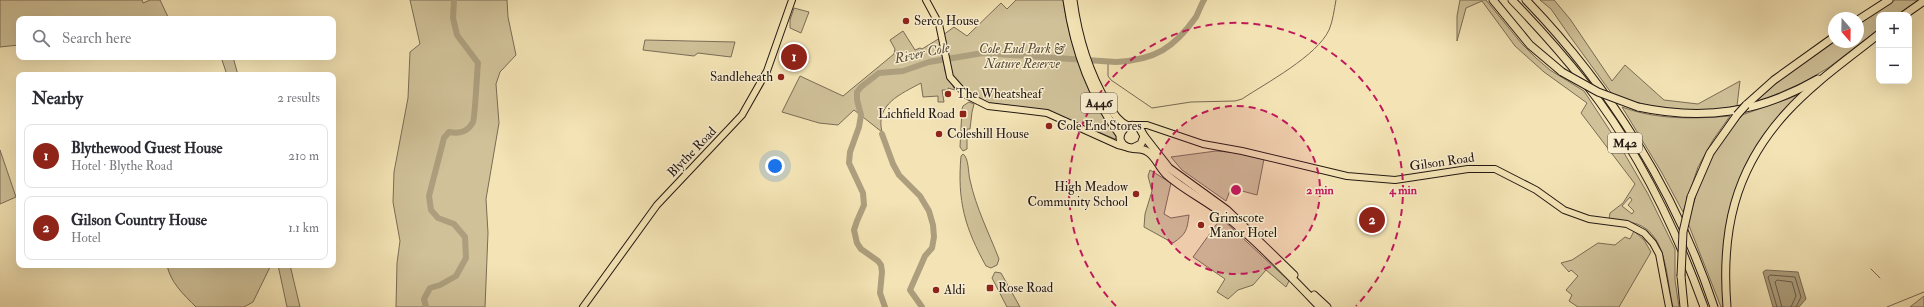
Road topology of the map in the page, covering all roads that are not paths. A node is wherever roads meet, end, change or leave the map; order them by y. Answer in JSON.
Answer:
{"nodes":[{"id":1,"x":792,"y":0,"type":"edge"},
{"id":2,"x":926,"y":0,"type":"edge"},
{"id":3,"x":1067,"y":0,"type":"edge"},
{"id":4,"x":1073,"y":0,"type":"edge"},
{"id":5,"x":1493,"y":0,"type":"edge"},
{"id":6,"x":1512,"y":0,"type":"edge"},
{"id":7,"x":1526,"y":0,"type":"edge"},
{"id":8,"x":1889,"y":0,"type":"edge"},
{"id":9,"x":1924,"y":1,"type":"edge"},
{"id":10,"x":1908,"y":12,"type":"edge"},
{"id":11,"x":1864,"y":16,"type":"edge"},
{"id":12,"x":1876,"y":36,"type":"edge"},
{"id":13,"x":1828,"y":41,"type":"edge"},
{"id":14,"x":1080,"y":50,"type":"junction"},
{"id":15,"x":1848,"y":59,"type":"junction"},
{"id":16,"x":1086,"y":68,"type":"junction"},
{"id":17,"x":1136,"y":125,"type":"junction"},
{"id":18,"x":1128,"y":126,"type":"junction"},
{"id":19,"x":1154,"y":127,"type":"junction"},
{"id":20,"x":1144,"y":134,"type":"junction"},
{"id":21,"x":1120,"y":136,"type":"junction"},
{"id":22,"x":1111,"y":142,"type":"junction"},
{"id":23,"x":1129,"y":148,"type":"junction"},
{"id":24,"x":1727,"y":305,"type":"edge"},
{"id":25,"x":583,"y":307,"type":"edge"},
{"id":26,"x":1320,"y":307,"type":"edge"},
{"id":27,"x":1327,"y":307,"type":"edge"},
{"id":28,"x":1669,"y":307,"type":"edge"},
{"id":29,"x":1684,"y":307,"type":"edge"},
{"id":30,"x":1704,"y":307,"type":"edge"},
{"id":31,"x":1714,"y":307,"type":"edge"}],
"edges":[{"from":1,"to":25,"type":"main road","name":"Blythe Road"},
{"from":2,"to":22,"type":"main road"},
{"from":3,"to":14,"type":"highway","number":"A446"},
{"from":4,"to":14,"type":"highway","number":"A446"},
{"from":5,"to":15,"type":"highway","bridge":true},
{"from":6,"to":30,"type":"highway","number":"M42"},
{"from":7,"to":31,"type":"highway","number":"M42"},
{"from":8,"to":11,"type":"highway"},
{"from":9,"to":10,"type":"highway"},
{"from":12,"to":15,"type":"highway"},
{"from":13,"to":29,"type":"highway","bridge":true},
{"from":14,"to":16,"type":"highway","number":"A446"},
{"from":15,"to":24,"type":"highway"},
{"from":16,"to":18,"type":"highway","number":"A446"},
{"from":16,"to":21,"type":"highway","number":"A446"},
{"from":17,"to":18,"type":"highway"},
{"from":17,"to":19,"type":"main road","name":"Gilson Road"},
{"from":17,"to":20,"type":"highway"},
{"from":18,"to":21,"type":"highway"},
{"from":19,"to":20,"type":"main road"},
{"from":19,"to":28,"type":"main road","name":"Gilson Road"},
{"from":20,"to":23,"type":"highway"},
{"from":20,"to":27,"type":"highway"},
{"from":21,"to":22,"type":"main road"},
{"from":21,"to":23,"type":"highway"},
{"from":22,"to":23,"type":"main road"},
{"from":23,"to":26,"type":"highway"}]}
